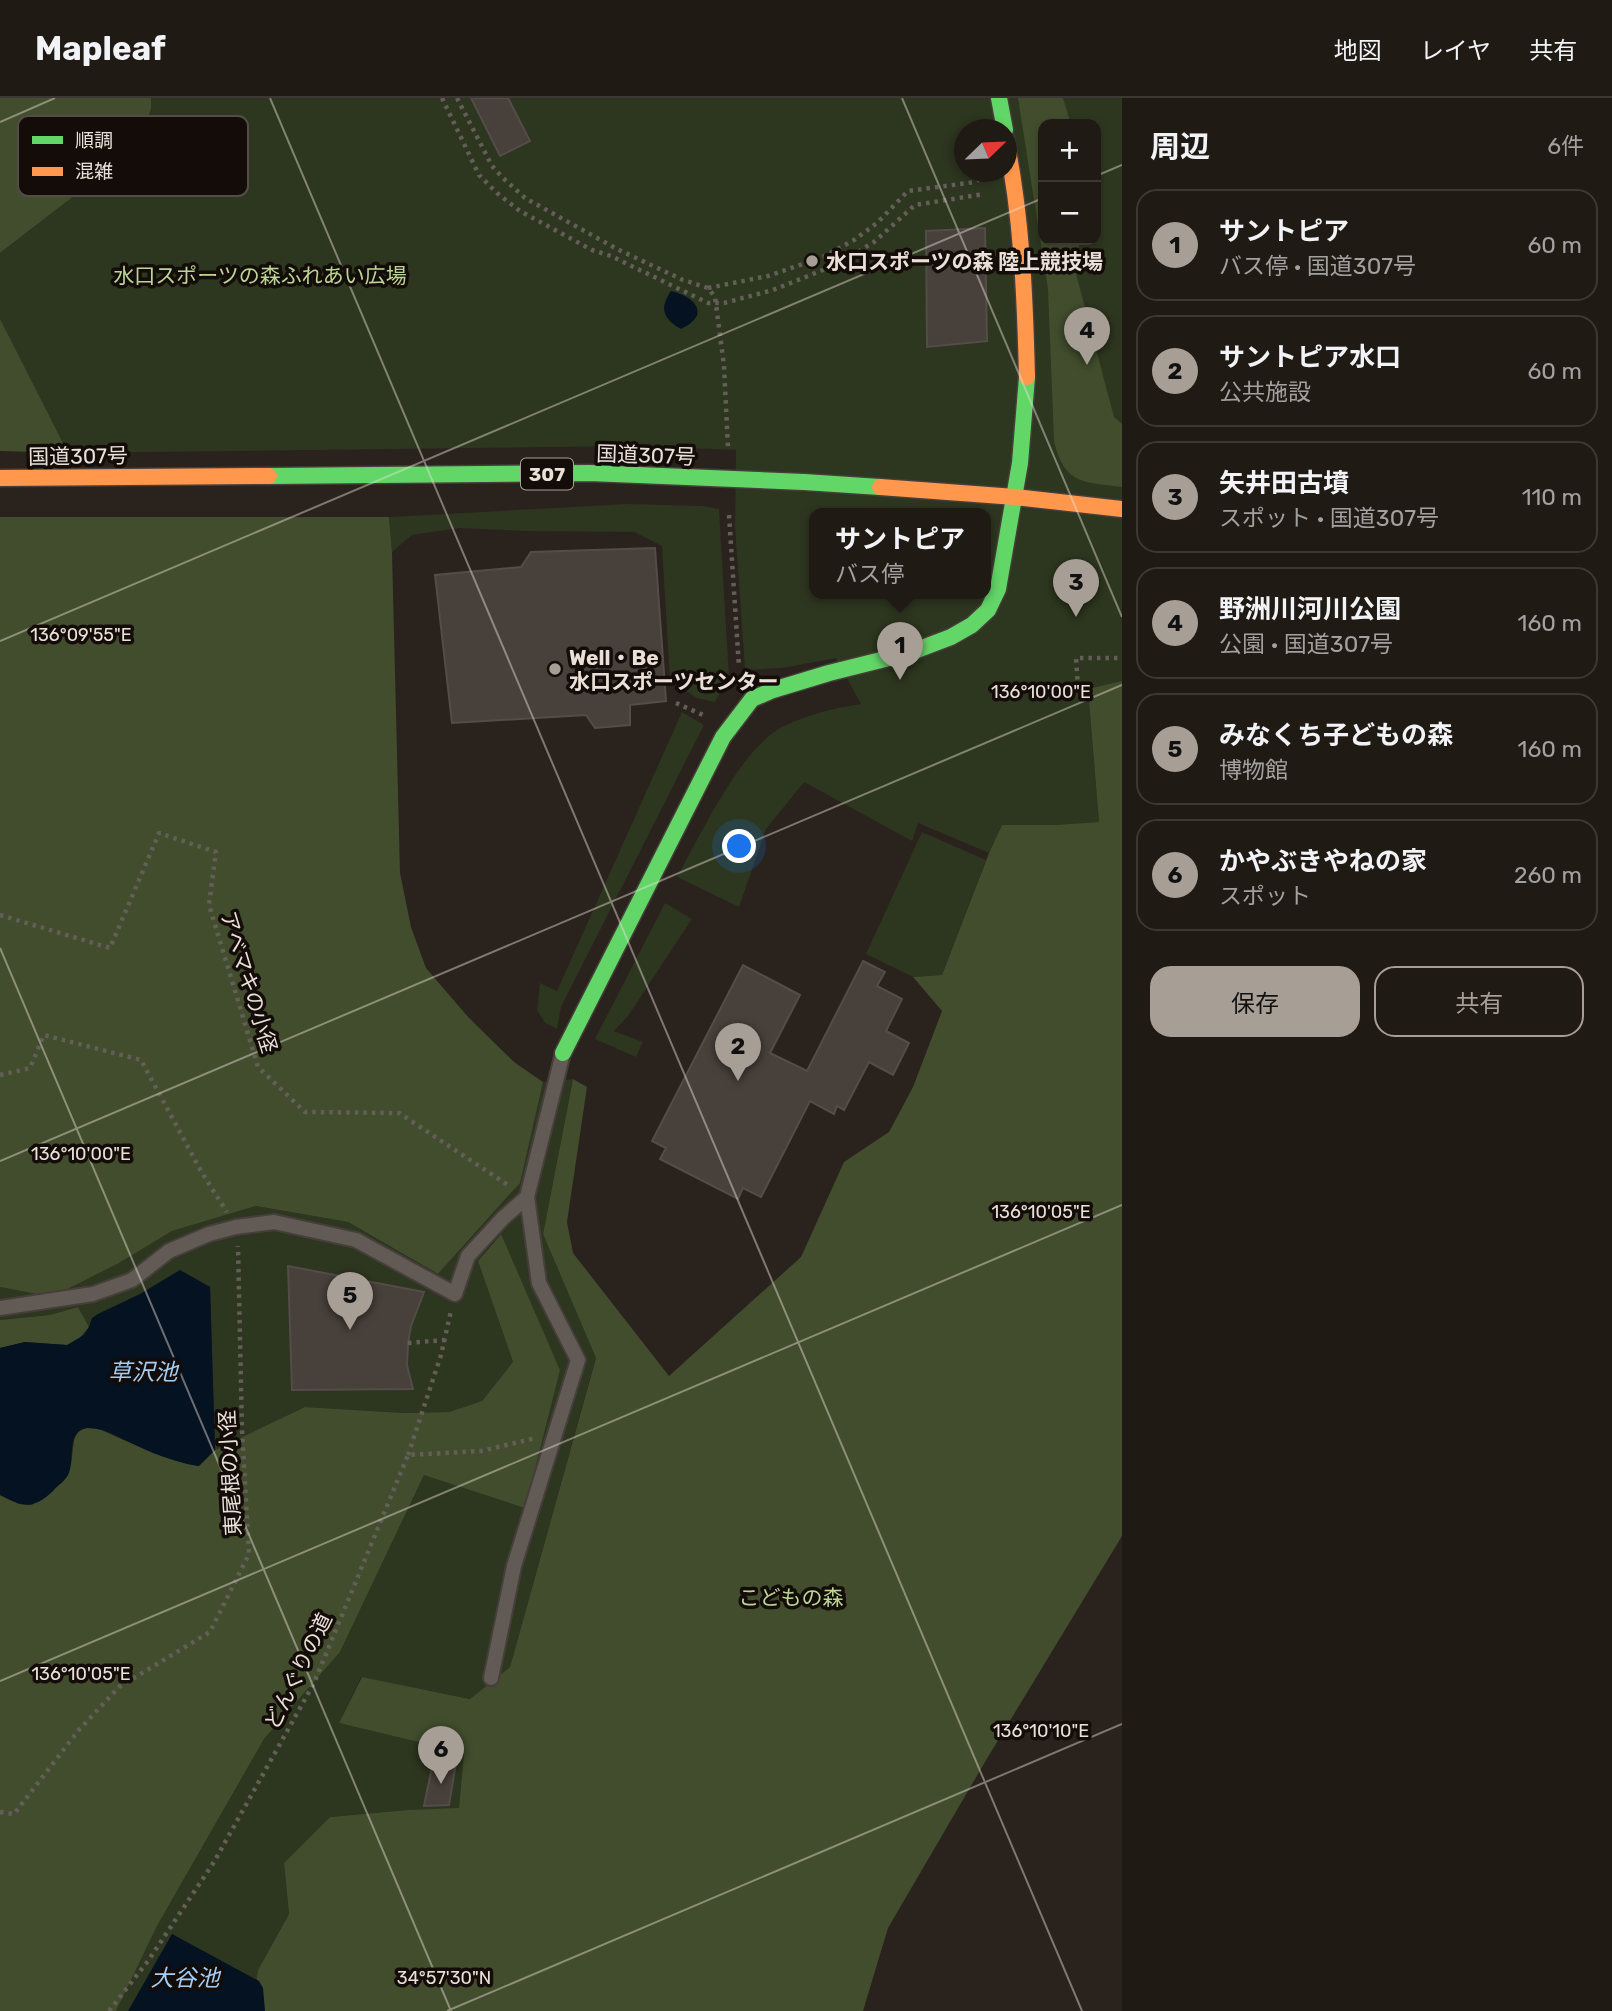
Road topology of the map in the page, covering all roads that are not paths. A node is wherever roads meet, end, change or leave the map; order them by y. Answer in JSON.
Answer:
{"nodes":[{"id":1,"x":999,"y":98,"type":"edge"},
{"id":2,"x":1002,"y":119,"type":"edge"},
{"id":3,"x":1013,"y":182,"type":"edge"},
{"id":4,"x":0,"y":478,"type":"edge"},
{"id":5,"x":1015,"y":497,"type":"junction"},
{"id":6,"x":1122,"y":509,"type":"edge"},
{"id":7,"x":563,"y":1054,"type":"joint"},
{"id":8,"x":527,"y":1197,"type":"junction"},
{"id":9,"x":0,"y":1308,"type":"edge"},
{"id":10,"x":491,"y":1678,"type":"dead end"}],
"edges":[{"from":1,"to":2,"type":"main road"},
{"from":3,"to":5,"type":"main road"},
{"from":4,"to":5,"type":"main road","name":"国道307号","number":"307"},
{"from":5,"to":6,"type":"main road","name":"国道307号","number":"307"},
{"from":5,"to":7,"type":"main road"},
{"from":7,"to":8,"type":"lane"},
{"from":8,"to":9,"type":"lane"},
{"from":8,"to":10,"type":"lane"}]}
